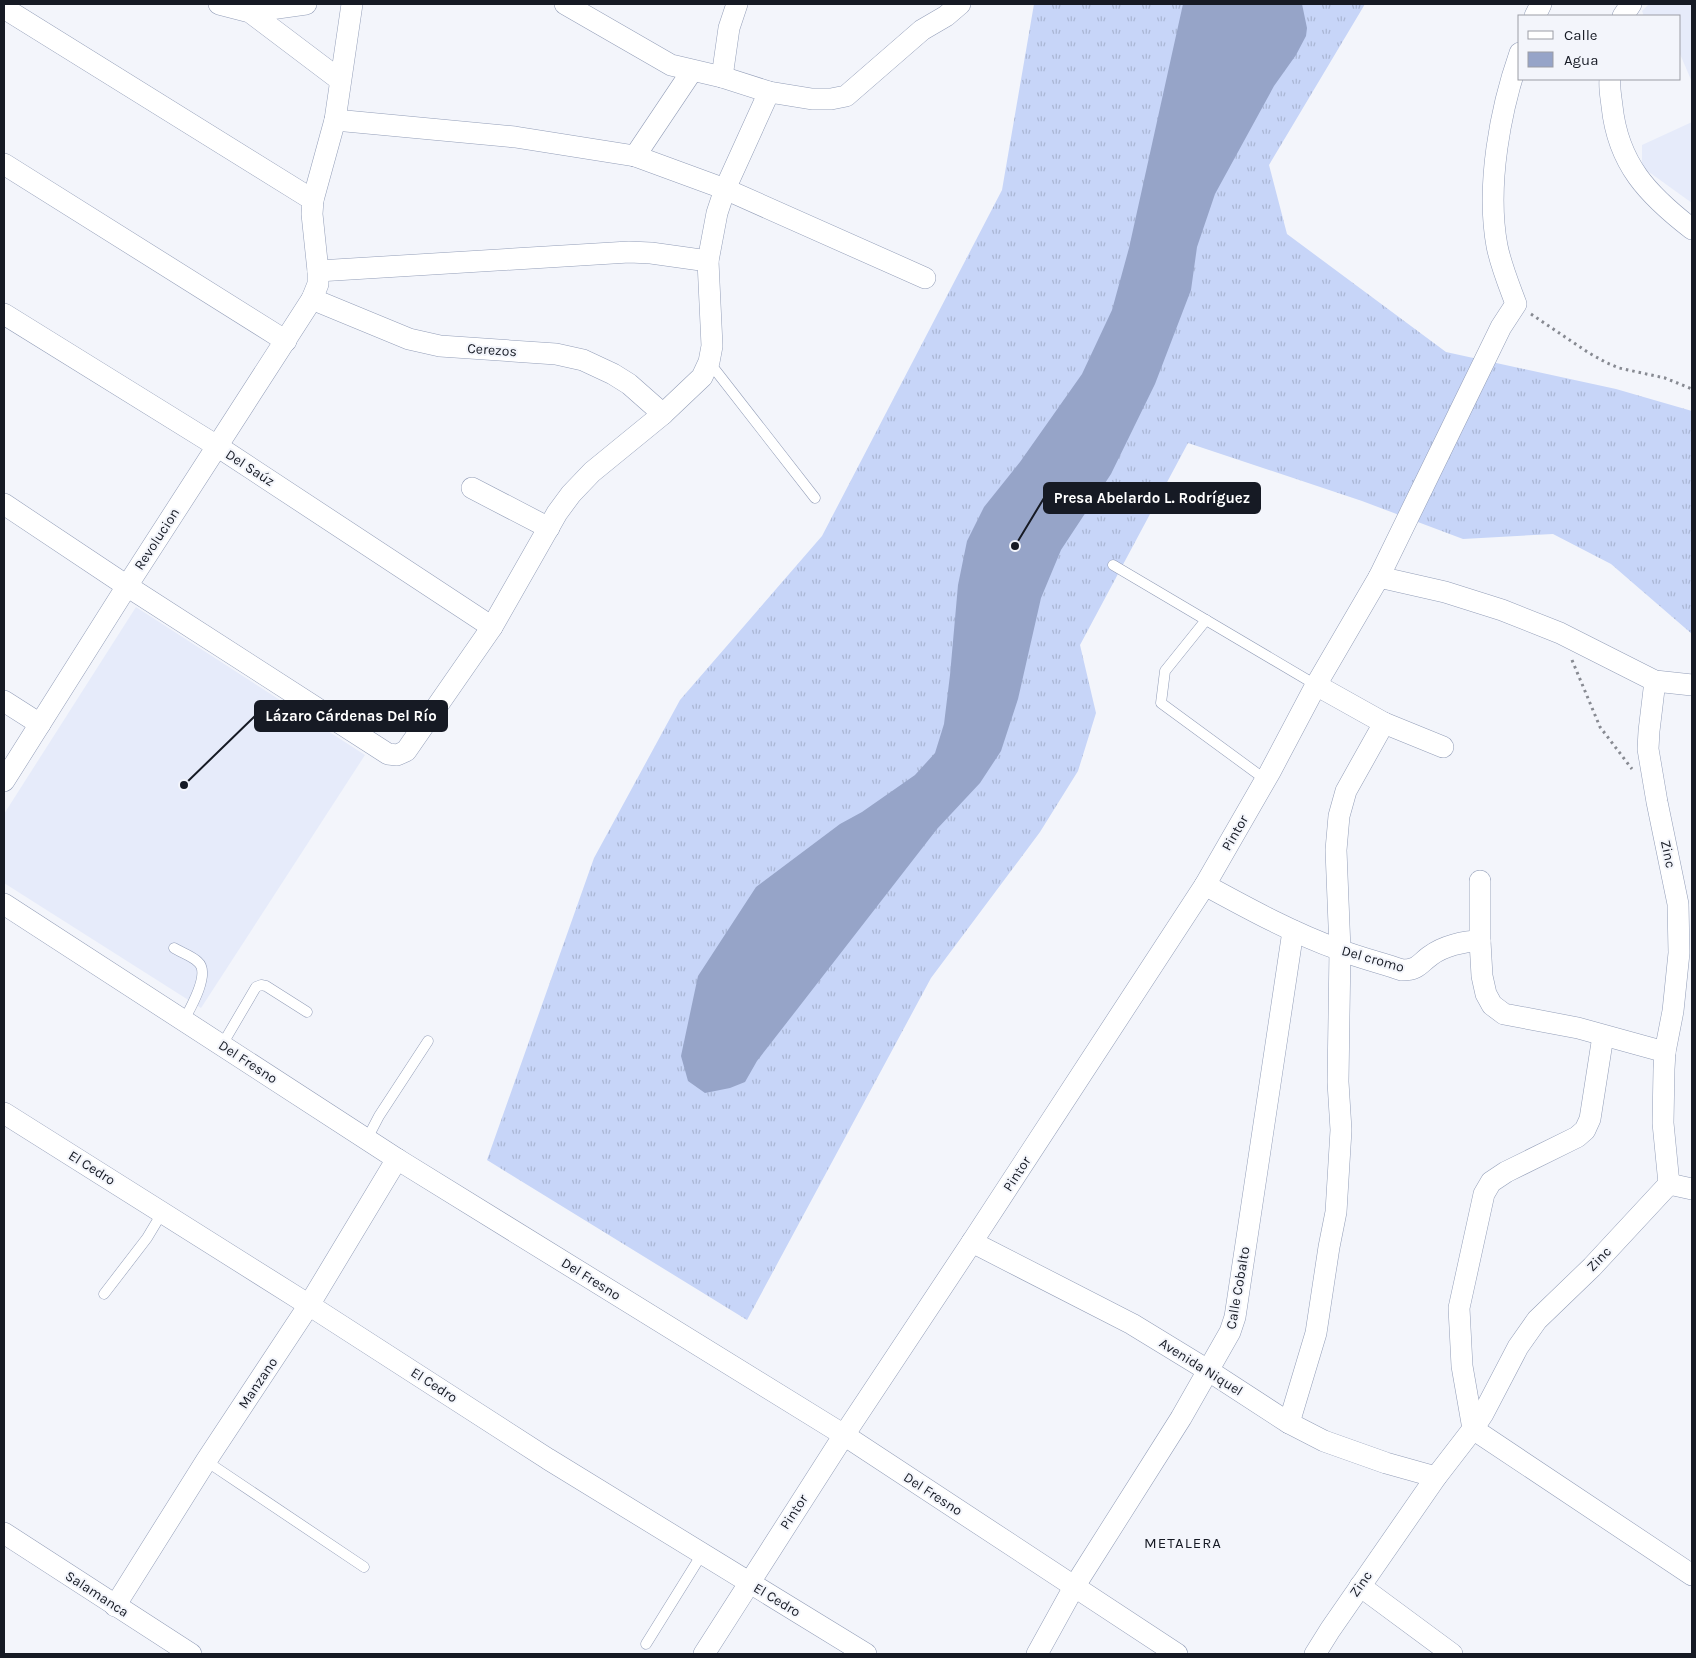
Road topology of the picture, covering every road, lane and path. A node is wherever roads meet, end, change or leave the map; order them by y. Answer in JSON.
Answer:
{"nodes":[{"id":1,"x":218,"y":4,"type":"edge"},
{"id":2,"x":306,"y":4,"type":"edge"},
{"id":3,"x":352,"y":4,"type":"edge"},
{"id":4,"x":565,"y":4,"type":"edge"},
{"id":5,"x":737,"y":4,"type":"edge"},
{"id":6,"x":960,"y":4,"type":"edge"},
{"id":7,"x":1630,"y":4,"type":"edge"},
{"id":8,"x":4,"y":8,"type":"edge"},
{"id":9,"x":250,"y":12,"type":"junction"},
{"id":10,"x":1624,"y":15,"type":"edge"},
{"id":11,"x":1518,"y":58,"type":"edge"},
{"id":12,"x":692,"y":71,"type":"junction"},
{"id":13,"x":722,"y":78,"type":"junction"},
{"id":14,"x":340,"y":80,"type":"junction"},
{"id":15,"x":1610,"y":80,"type":"edge"},
{"id":16,"x":769,"y":92,"type":"junction"},
{"id":17,"x":335,"y":120,"type":"junction"},
{"id":18,"x":635,"y":156,"type":"junction"},
{"id":19,"x":4,"y":164,"type":"edge"},
{"id":20,"x":725,"y":189,"type":"junction"},
{"id":21,"x":313,"y":200,"type":"junction"},
{"id":22,"x":1692,"y":229,"type":"edge"},
{"id":23,"x":708,"y":261,"type":"junction"},
{"id":24,"x":318,"y":271,"type":"junction"},
{"id":25,"x":926,"y":278,"type":"dead end"},
{"id":26,"x":312,"y":299,"type":"junction"},
{"id":27,"x":1516,"y":304,"type":"junction"},
{"id":28,"x":4,"y":314,"type":"edge"},
{"id":29,"x":286,"y":341,"type":"junction"},
{"id":30,"x":709,"y":362,"type":"junction"},
{"id":31,"x":1692,"y":389,"type":"edge"},
{"id":32,"x":662,"y":414,"type":"junction"},
{"id":33,"x":216,"y":446,"type":"junction"},
{"id":34,"x":472,"y":488,"type":"dead end"},
{"id":35,"x":815,"y":498,"type":"dead end"},
{"id":36,"x":4,"y":504,"type":"edge"},
{"id":37,"x":549,"y":528,"type":"junction"},
{"id":38,"x":1113,"y":565,"type":"dead end"},
{"id":39,"x":1380,"y":577,"type":"junction"},
{"id":40,"x":127,"y":586,"type":"junction"},
{"id":41,"x":1206,"y":620,"type":"junction"},
{"id":42,"x":492,"y":627,"type":"junction"},
{"id":43,"x":1560,"y":633,"type":"junction"},
{"id":44,"x":1655,"y":681,"type":"junction"},
{"id":45,"x":1316,"y":685,"type":"junction"},
{"id":46,"x":1692,"y":685,"type":"edge"},
{"id":47,"x":4,"y":701,"type":"edge"},
{"id":48,"x":1384,"y":723,"type":"junction"},
{"id":49,"x":40,"y":724,"type":"junction"},
{"id":50,"x":1443,"y":747,"type":"dead end"},
{"id":51,"x":1634,"y":772,"type":"dead end"},
{"id":52,"x":1266,"y":780,"type":"junction"},
{"id":53,"x":4,"y":781,"type":"edge"},
{"id":54,"x":1480,"y":881,"type":"dead end"},
{"id":55,"x":1205,"y":885,"type":"junction"},
{"id":56,"x":4,"y":904,"type":"edge"},
{"id":57,"x":1293,"y":931,"type":"junction"},
{"id":58,"x":1480,"y":941,"type":"junction"},
{"id":59,"x":174,"y":948,"type":"dead end"},
{"id":60,"x":1340,"y":950,"type":"junction"},
{"id":61,"x":307,"y":1012,"type":"dead end"},
{"id":62,"x":184,"y":1020,"type":"junction"},
{"id":63,"x":1603,"y":1036,"type":"junction"},
{"id":64,"x":428,"y":1040,"type":"dead end"},
{"id":65,"x":222,"y":1045,"type":"junction"},
{"id":66,"x":1665,"y":1052,"type":"junction"},
{"id":67,"x":4,"y":1113,"type":"edge"},
{"id":68,"x":367,"y":1139,"type":"junction"},
{"id":69,"x":398,"y":1159,"type":"junction"},
{"id":70,"x":1669,"y":1184,"type":"junction"},
{"id":71,"x":1692,"y":1189,"type":"edge"},
{"id":72,"x":162,"y":1213,"type":"junction"},
{"id":73,"x":972,"y":1242,"type":"junction"},
{"id":74,"x":104,"y":1294,"type":"dead end"},
{"id":75,"x":309,"y":1305,"type":"junction"},
{"id":76,"x":1209,"y":1371,"type":"junction"},
{"id":77,"x":1289,"y":1423,"type":"junction"},
{"id":78,"x":1473,"y":1429,"type":"junction"},
{"id":79,"x":844,"y":1435,"type":"junction"},
{"id":80,"x":206,"y":1461,"type":"junction"},
{"id":81,"x":1436,"y":1477,"type":"junction"},
{"id":82,"x":4,"y":1533,"type":"edge"},
{"id":83,"x":702,"y":1554,"type":"junction"},
{"id":84,"x":364,"y":1567,"type":"dead end"},
{"id":85,"x":1692,"y":1575,"type":"edge"},
{"id":86,"x":748,"y":1583,"type":"junction"},
{"id":87,"x":1360,"y":1586,"type":"junction"},
{"id":88,"x":1074,"y":1587,"type":"junction"},
{"id":89,"x":115,"y":1606,"type":"junction"},
{"id":90,"x":646,"y":1644,"type":"dead end"},
{"id":91,"x":191,"y":1654,"type":"edge"},
{"id":92,"x":704,"y":1654,"type":"edge"},
{"id":93,"x":866,"y":1654,"type":"edge"},
{"id":94,"x":1037,"y":1654,"type":"edge"},
{"id":95,"x":1177,"y":1654,"type":"edge"},
{"id":96,"x":1315,"y":1654,"type":"edge"},
{"id":97,"x":1452,"y":1654,"type":"edge"}],
"edges":[{"from":1,"to":9,"type":"street"},
{"from":2,"to":9,"type":"street"},
{"from":3,"to":14,"type":"street","name":"Revolucion"},
{"from":4,"to":12,"type":"street"},
{"from":5,"to":13,"type":"street"},
{"from":6,"to":16,"type":"street"},
{"from":7,"to":10,"type":"street"},
{"from":8,"to":21,"type":"street"},
{"from":9,"to":14,"type":"street"},
{"from":11,"to":27,"type":"street"},
{"from":12,"to":13,"type":"street"},
{"from":12,"to":18,"type":"street"},
{"from":13,"to":16,"type":"street"},
{"from":14,"to":17,"type":"street","name":"Revolucion"},
{"from":15,"to":22,"type":"street"},
{"from":16,"to":20,"type":"street"},
{"from":17,"to":18,"type":"street"},
{"from":17,"to":21,"type":"street","name":"Revolucion"},
{"from":18,"to":20,"type":"street"},
{"from":19,"to":29,"type":"street"},
{"from":20,"to":23,"type":"street"},
{"from":20,"to":25,"type":"street"},
{"from":21,"to":24,"type":"street","name":"Revolucion"},
{"from":23,"to":24,"type":"street"},
{"from":23,"to":30,"type":"street"},
{"from":24,"to":26,"type":"street","name":"Revolucion"},
{"from":26,"to":29,"type":"street","name":"Revolucion"},
{"from":26,"to":32,"type":"street","name":"Cerezos"},
{"from":27,"to":31,"type":"path"},
{"from":27,"to":39,"type":"street","name":"Pintor"},
{"from":28,"to":33,"type":"street","name":"Del Saúz"},
{"from":29,"to":33,"type":"street","name":"Revolucion"},
{"from":30,"to":32,"type":"street"},
{"from":30,"to":35,"type":"lane"},
{"from":32,"to":37,"type":"street"},
{"from":33,"to":40,"type":"street","name":"Revolucion"},
{"from":33,"to":42,"type":"street","name":"Del Saúz"},
{"from":34,"to":37,"type":"street"},
{"from":36,"to":40,"type":"street"},
{"from":37,"to":42,"type":"street"},
{"from":38,"to":41,"type":"lane"},
{"from":39,"to":43,"type":"street"},
{"from":39,"to":45,"type":"street","name":"Pintor"},
{"from":40,"to":42,"type":"street"},
{"from":40,"to":49,"type":"street","name":"Revolucion"},
{"from":41,"to":45,"type":"lane"},
{"from":41,"to":52,"type":"lane"},
{"from":43,"to":44,"type":"street"},
{"from":43,"to":51,"type":"path"},
{"from":44,"to":46,"type":"street"},
{"from":44,"to":66,"type":"street","name":"Zinc"},
{"from":45,"to":48,"type":"street"},
{"from":45,"to":52,"type":"street","name":"Pintor"},
{"from":47,"to":49,"type":"street"},
{"from":48,"to":50,"type":"street"},
{"from":48,"to":60,"type":"street"},
{"from":49,"to":53,"type":"street","name":"Revolucion"},
{"from":52,"to":55,"type":"street","name":"Pintor"},
{"from":54,"to":58,"type":"street"},
{"from":55,"to":57,"type":"street","name":"Del cromo"},
{"from":55,"to":73,"type":"street","name":"Pintor"},
{"from":56,"to":62,"type":"street","name":"Del Fresno"},
{"from":57,"to":60,"type":"street","name":"Del cromo"},
{"from":57,"to":76,"type":"street","name":"Calle Cobalto"},
{"from":58,"to":60,"type":"street","name":"Del cromo"},
{"from":58,"to":63,"type":"street"},
{"from":59,"to":62,"type":"lane"},
{"from":60,"to":77,"type":"street"},
{"from":61,"to":65,"type":"lane"},
{"from":62,"to":65,"type":"street","name":"Del Fresno"},
{"from":63,"to":66,"type":"street"},
{"from":63,"to":78,"type":"street"},
{"from":64,"to":68,"type":"lane"},
{"from":65,"to":68,"type":"street","name":"Del Fresno"},
{"from":66,"to":70,"type":"street","name":"Zinc"},
{"from":67,"to":72,"type":"street","name":"El Cedro"},
{"from":68,"to":69,"type":"street","name":"Del Fresno"},
{"from":69,"to":75,"type":"street","name":"Manzano"},
{"from":69,"to":79,"type":"street","name":"Del Fresno"},
{"from":70,"to":71,"type":"street"},
{"from":70,"to":78,"type":"street","name":"Zinc"},
{"from":72,"to":74,"type":"lane"},
{"from":72,"to":75,"type":"street","name":"El Cedro"},
{"from":73,"to":76,"type":"street","name":"Avenida Niquel"},
{"from":73,"to":79,"type":"street","name":"Pintor"},
{"from":75,"to":80,"type":"street","name":"Manzano"},
{"from":75,"to":83,"type":"street","name":"El Cedro"},
{"from":76,"to":77,"type":"street","name":"Avenida Niquel"},
{"from":76,"to":88,"type":"street","name":"Calle Cobalto"},
{"from":77,"to":81,"type":"street","name":"Avenida Niquel"},
{"from":78,"to":81,"type":"street","name":"Zinc"},
{"from":78,"to":85,"type":"street"},
{"from":79,"to":86,"type":"street","name":"Pintor"},
{"from":79,"to":88,"type":"street","name":"Del Fresno"},
{"from":80,"to":84,"type":"lane"},
{"from":80,"to":89,"type":"street","name":"Manzano"},
{"from":81,"to":87,"type":"street","name":"Zinc"},
{"from":82,"to":89,"type":"street","name":"Salamanca"},
{"from":83,"to":86,"type":"street","name":"El Cedro"},
{"from":83,"to":90,"type":"lane"},
{"from":86,"to":92,"type":"street","name":"Pintor"},
{"from":86,"to":93,"type":"street","name":"El Cedro"},
{"from":87,"to":96,"type":"street","name":"Zinc"},
{"from":87,"to":97,"type":"street"},
{"from":88,"to":94,"type":"street","name":"Calle Cobalto"},
{"from":88,"to":95,"type":"street","name":"Del Fresno"},
{"from":89,"to":91,"type":"street","name":"Salamanca"}]}
